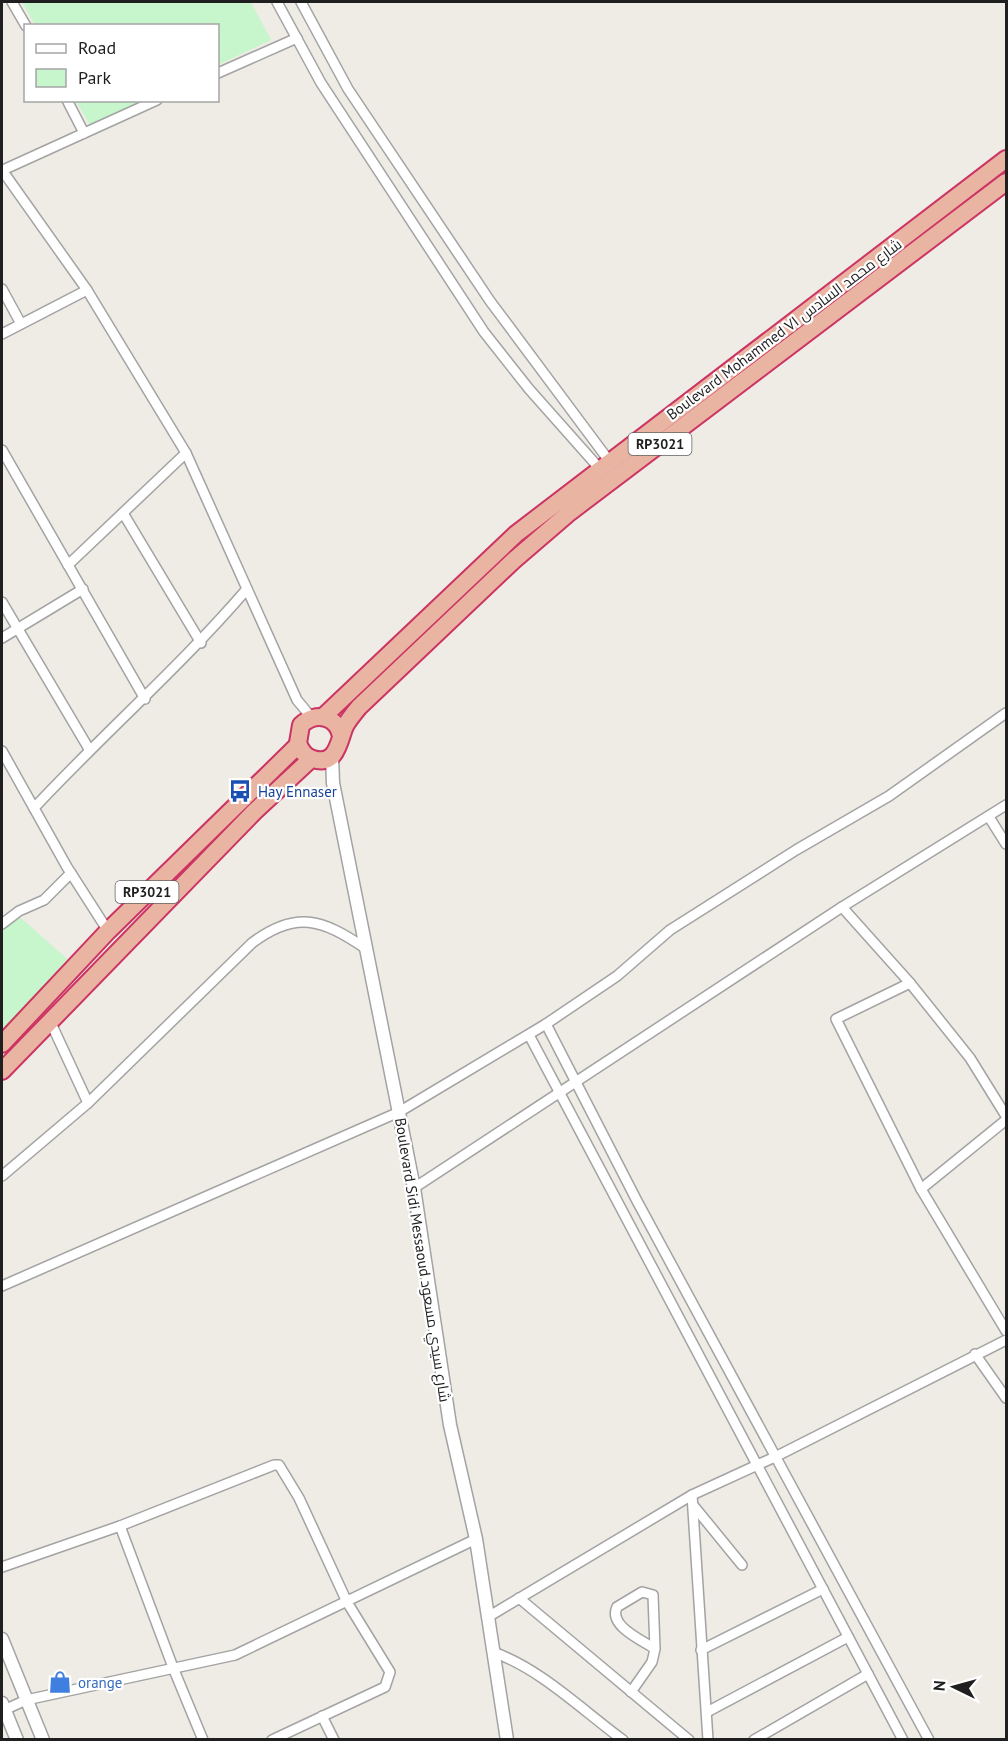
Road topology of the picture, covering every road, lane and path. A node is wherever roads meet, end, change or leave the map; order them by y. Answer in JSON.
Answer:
{"nodes":[{"id":1,"x":12,"y":2,"type":"edge"},
{"id":2,"x":277,"y":2,"type":"edge"},
{"id":3,"x":301,"y":2,"type":"edge"},
{"id":4,"x":25,"y":24,"type":"edge"},
{"id":5,"x":297,"y":38,"type":"junction"},
{"id":6,"x":219,"y":74,"type":"edge"},
{"id":7,"x":68,"y":102,"type":"edge"},
{"id":8,"x":153,"y":102,"type":"edge"},
{"id":9,"x":84,"y":133,"type":"junction"},
{"id":10,"x":1006,"y":159,"type":"edge"},
{"id":11,"x":2,"y":170,"type":"edge"},
{"id":12,"x":1006,"y":182,"type":"edge"},
{"id":13,"x":2,"y":289,"type":"edge"},
{"id":14,"x":87,"y":290,"type":"junction"},
{"id":15,"x":20,"y":322,"type":"junction"},
{"id":16,"x":2,"y":334,"type":"edge"},
{"id":17,"x":2,"y":450,"type":"edge"},
{"id":18,"x":186,"y":453,"type":"junction"},
{"id":19,"x":605,"y":466,"type":"junction"},
{"id":20,"x":123,"y":513,"type":"junction"},
{"id":21,"x":68,"y":565,"type":"junction"},
{"id":22,"x":82,"y":589,"type":"junction"},
{"id":23,"x":247,"y":589,"type":"junction"},
{"id":24,"x":2,"y":602,"type":"edge"},
{"id":25,"x":16,"y":629,"type":"junction"},
{"id":26,"x":2,"y":638,"type":"edge"},
{"id":27,"x":201,"y":643,"type":"junction"},
{"id":28,"x":145,"y":699,"type":"junction"},
{"id":29,"x":1006,"y":713,"type":"edge"},
{"id":30,"x":312,"y":720,"type":"junction"},
{"id":31,"x":341,"y":736,"type":"junction"},
{"id":32,"x":298,"y":745,"type":"junction"},
{"id":33,"x":89,"y":749,"type":"junction"},
{"id":34,"x":2,"y":751,"type":"edge"},
{"id":35,"x":321,"y":758,"type":"junction"},
{"id":36,"x":1006,"y":805,"type":"edge"},
{"id":37,"x":34,"y":808,"type":"junction"},
{"id":38,"x":989,"y":817,"type":"junction"},
{"id":39,"x":1006,"y":844,"type":"edge"},
{"id":40,"x":71,"y":873,"type":"junction"},
{"id":41,"x":842,"y":908,"type":"junction"},
{"id":42,"x":2,"y":924,"type":"edge"},
{"id":43,"x":108,"y":931,"type":"junction"},
{"id":44,"x":365,"y":948,"type":"junction"},
{"id":45,"x":910,"y":983,"type":"junction"},
{"id":46,"x":50,"y":1021,"type":"junction"},
{"id":47,"x":546,"y":1024,"type":"junction"},
{"id":48,"x":529,"y":1035,"type":"junction"},
{"id":49,"x":2,"y":1044,"type":"edge"},
{"id":50,"x":2,"y":1071,"type":"edge"},
{"id":51,"x":577,"y":1081,"type":"junction"},
{"id":52,"x":560,"y":1092,"type":"junction"},
{"id":53,"x":88,"y":1103,"type":"junction"},
{"id":54,"x":399,"y":1112,"type":"junction"},
{"id":55,"x":1006,"y":1118,"type":"edge"},
{"id":56,"x":2,"y":1176,"type":"edge"},
{"id":57,"x":414,"y":1188,"type":"junction"},
{"id":58,"x":921,"y":1189,"type":"junction"},
{"id":59,"x":2,"y":1286,"type":"edge"},
{"id":60,"x":1006,"y":1331,"type":"edge"},
{"id":61,"x":1006,"y":1340,"type":"edge"},
{"id":62,"x":975,"y":1354,"type":"junction"},
{"id":63,"x":1006,"y":1398,"type":"edge"},
{"id":64,"x":777,"y":1456,"type":"junction"},
{"id":65,"x":757,"y":1466,"type":"junction"},
{"id":66,"x":692,"y":1500,"type":"junction"},
{"id":67,"x":120,"y":1526,"type":"junction"},
{"id":68,"x":476,"y":1539,"type":"junction"},
{"id":69,"x":742,"y":1565,"type":"dead end"},
{"id":70,"x":2,"y":1567,"type":"edge"},
{"id":71,"x":823,"y":1589,"type":"junction"},
{"id":72,"x":519,"y":1598,"type":"junction"},
{"id":73,"x":347,"y":1602,"type":"junction"},
{"id":74,"x":488,"y":1617,"type":"junction"},
{"id":75,"x":848,"y":1637,"type":"junction"},
{"id":76,"x":2,"y":1639,"type":"edge"},
{"id":77,"x":655,"y":1649,"type":"junction"},
{"id":78,"x":701,"y":1650,"type":"junction"},
{"id":79,"x":493,"y":1652,"type":"junction"},
{"id":80,"x":174,"y":1670,"type":"junction"},
{"id":81,"x":868,"y":1674,"type":"junction"},
{"id":82,"x":631,"y":1692,"type":"junction"},
{"id":83,"x":26,"y":1700,"type":"junction"},
{"id":84,"x":3,"y":1708,"type":"edge"},
{"id":85,"x":707,"y":1712,"type":"junction"},
{"id":86,"x":322,"y":1716,"type":"junction"},
{"id":87,"x":17,"y":1740,"type":"edge"},
{"id":88,"x":42,"y":1740,"type":"edge"},
{"id":89,"x":203,"y":1740,"type":"edge"},
{"id":90,"x":272,"y":1740,"type":"edge"},
{"id":91,"x":334,"y":1740,"type":"edge"},
{"id":92,"x":507,"y":1740,"type":"edge"},
{"id":93,"x":623,"y":1740,"type":"edge"},
{"id":94,"x":689,"y":1740,"type":"edge"},
{"id":95,"x":708,"y":1740,"type":"edge"},
{"id":96,"x":754,"y":1740,"type":"edge"},
{"id":97,"x":903,"y":1740,"type":"edge"},
{"id":98,"x":929,"y":1740,"type":"edge"}],
"edges":[{"from":1,"to":4,"type":"street"},
{"from":2,"to":5,"type":"street"},
{"from":3,"to":19,"type":"street"},
{"from":5,"to":6,"type":"street"},
{"from":5,"to":19,"type":"street"},
{"from":7,"to":9,"type":"street"},
{"from":8,"to":9,"type":"street"},
{"from":9,"to":11,"type":"street"},
{"from":10,"to":19,"type":"highway","name":"Boulevard Mohammed VI شارع محمد السادس","number":"RP3021"},
{"from":11,"to":14,"type":"street"},
{"from":12,"to":31,"type":"highway","name":"Boulevard Mohammed VI شارع محمد السادس","number":"RP3021"},
{"from":13,"to":15,"type":"street"},
{"from":14,"to":15,"type":"street"},
{"from":14,"to":18,"type":"street"},
{"from":15,"to":16,"type":"street"},
{"from":17,"to":21,"type":"street"},
{"from":18,"to":20,"type":"street"},
{"from":18,"to":23,"type":"street"},
{"from":19,"to":30,"type":"highway","name":"Boulevard Mohammed VI شارع محمد السادس","number":"RP3021"},
{"from":20,"to":21,"type":"street"},
{"from":20,"to":27,"type":"street"},
{"from":21,"to":22,"type":"street"},
{"from":22,"to":25,"type":"street"},
{"from":22,"to":28,"type":"street"},
{"from":23,"to":27,"type":"street"},
{"from":23,"to":30,"type":"street"},
{"from":24,"to":25,"type":"street"},
{"from":25,"to":26,"type":"street"},
{"from":25,"to":33,"type":"street"},
{"from":27,"to":28,"type":"street"},
{"from":28,"to":33,"type":"street"},
{"from":29,"to":47,"type":"street"},
{"from":30,"to":31,"type":"highway"},
{"from":30,"to":32,"type":"highway"},
{"from":31,"to":35,"type":"highway","name":"Boulevard Mohammed VI شارع محمد السادس","number":"RP3021"},
{"from":32,"to":35,"type":"highway"},
{"from":32,"to":43,"type":"highway","number":"RP3021"},
{"from":33,"to":37,"type":"street"},
{"from":34,"to":37,"type":"street"},
{"from":35,"to":44,"type":"street","name":"Boulevard Sidi Messaoud شارع سيدي مسعود"},
{"from":35,"to":46,"type":"highway","name":"Boulevard Mohammed VI شارع محمد السادس","number":"RP3021"},
{"from":36,"to":38,"type":"street"},
{"from":37,"to":40,"type":"street"},
{"from":38,"to":39,"type":"street"},
{"from":38,"to":41,"type":"street"},
{"from":40,"to":42,"type":"street"},
{"from":40,"to":43,"type":"street"},
{"from":41,"to":45,"type":"street"},
{"from":41,"to":51,"type":"street"},
{"from":43,"to":49,"type":"highway","number":"RP3021"},
{"from":44,"to":53,"type":"street"},
{"from":44,"to":54,"type":"street","name":"Boulevard Sidi Messaoud شارع سيدي مسعود"},
{"from":45,"to":55,"type":"street"},
{"from":45,"to":58,"type":"street"},
{"from":46,"to":50,"type":"highway","name":"Boulevard Mohammed VI شارع محمد السادس","number":"RP3021"},
{"from":46,"to":53,"type":"street"},
{"from":47,"to":48,"type":"street"},
{"from":47,"to":51,"type":"street"},
{"from":48,"to":52,"type":"street"},
{"from":48,"to":54,"type":"street"},
{"from":51,"to":52,"type":"street"},
{"from":51,"to":64,"type":"street"},
{"from":52,"to":57,"type":"street"},
{"from":52,"to":65,"type":"street"},
{"from":53,"to":56,"type":"street"},
{"from":54,"to":57,"type":"street","name":"Boulevard Sidi Messaoud شارع سيدي مسعود"},
{"from":54,"to":59,"type":"street"},
{"from":55,"to":58,"type":"street"},
{"from":57,"to":68,"type":"street","name":"Boulevard Sidi Messaoud شارع سيدي مسعود"},
{"from":58,"to":60,"type":"street"},
{"from":61,"to":62,"type":"street"},
{"from":62,"to":63,"type":"street"},
{"from":62,"to":64,"type":"street"},
{"from":64,"to":65,"type":"street"},
{"from":64,"to":98,"type":"street"},
{"from":65,"to":66,"type":"street"},
{"from":65,"to":71,"type":"street"},
{"from":66,"to":69,"type":"street"},
{"from":66,"to":72,"type":"street"},
{"from":66,"to":78,"type":"street"},
{"from":67,"to":70,"type":"street"},
{"from":67,"to":73,"type":"street"},
{"from":67,"to":80,"type":"street"},
{"from":68,"to":73,"type":"street"},
{"from":68,"to":74,"type":"street","name":"Boulevard Sidi Messaoud شارع سيدي مسعود"},
{"from":71,"to":75,"type":"street"},
{"from":71,"to":78,"type":"street"},
{"from":72,"to":74,"type":"street"},
{"from":72,"to":82,"type":"street"},
{"from":73,"to":80,"type":"street"},
{"from":73,"to":86,"type":"street"},
{"from":74,"to":79,"type":"street","name":"Boulevard Sidi Messaoud شارع سيدي مسعود"},
{"from":75,"to":81,"type":"street"},
{"from":75,"to":85,"type":"street"},
{"from":76,"to":83,"type":"street"},
{"from":77,"to":77,"type":"street"},
{"from":77,"to":82,"type":"street"},
{"from":78,"to":85,"type":"street"},
{"from":79,"to":92,"type":"street","name":"Boulevard Sidi Messaoud شارع سيدي مسعود"},
{"from":79,"to":93,"type":"street"},
{"from":80,"to":83,"type":"street"},
{"from":80,"to":89,"type":"street"},
{"from":81,"to":96,"type":"street"},
{"from":81,"to":97,"type":"street"},
{"from":82,"to":94,"type":"street"},
{"from":83,"to":84,"type":"street"},
{"from":83,"to":88,"type":"street"},
{"from":84,"to":87,"type":"street"},
{"from":85,"to":95,"type":"street"},
{"from":86,"to":90,"type":"street"},
{"from":86,"to":91,"type":"street"}]}
